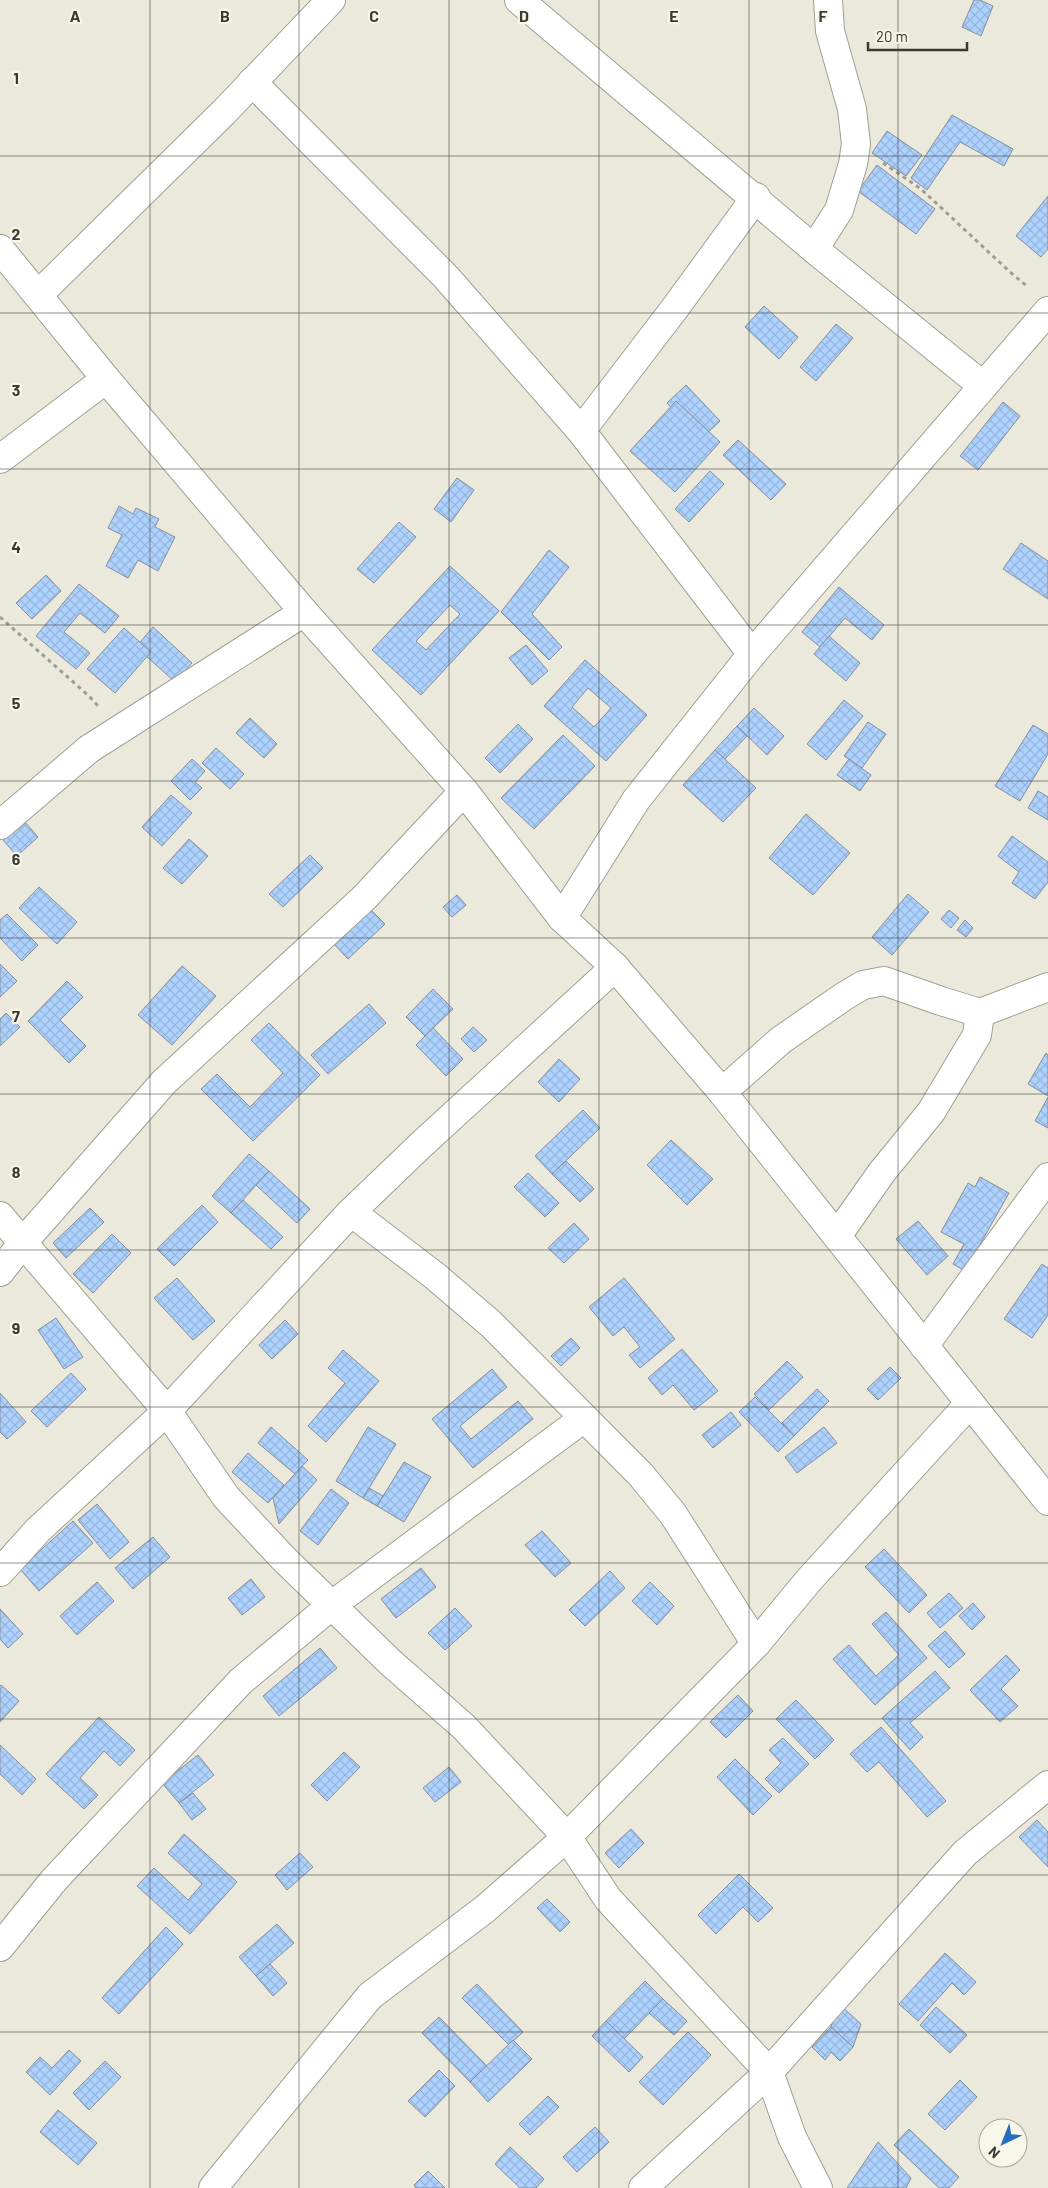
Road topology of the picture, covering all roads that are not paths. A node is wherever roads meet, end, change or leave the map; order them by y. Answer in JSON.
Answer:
{"nodes":[{"id":1,"x":331,"y":0,"type":"edge"},
{"id":2,"x":520,"y":0,"type":"edge"},
{"id":3,"x":828,"y":0,"type":"edge"},
{"id":4,"x":252,"y":82,"type":"junction"},
{"id":5,"x":756,"y":197,"type":"junction"},
{"id":6,"x":0,"y":249,"type":"edge"},
{"id":7,"x":814,"y":249,"type":"junction"},
{"id":8,"x":39,"y":294,"type":"junction"},
{"id":9,"x":1040,"y":300,"type":"edge"},
{"id":10,"x":106,"y":379,"type":"junction"},
{"id":11,"x":983,"y":386,"type":"junction"},
{"id":12,"x":581,"y":431,"type":"junction"},
{"id":13,"x":0,"y":459,"type":"edge"},
{"id":14,"x":304,"y":612,"type":"junction"},
{"id":15,"x":752,"y":654,"type":"junction"},
{"id":16,"x":464,"y":791,"type":"junction"},
{"id":17,"x":0,"y":825,"type":"edge"},
{"id":18,"x":562,"y":918,"type":"junction"},
{"id":19,"x":615,"y":967,"type":"junction"},
{"id":20,"x":1048,"y":987,"type":"edge"},
{"id":21,"x":980,"y":1013,"type":"junction"},
{"id":22,"x":722,"y":1092,"type":"junction"},
{"id":23,"x":1048,"y":1177,"type":"edge"},
{"id":24,"x":351,"y":1212,"type":"junction"},
{"id":25,"x":0,"y":1216,"type":"edge"},
{"id":26,"x":837,"y":1236,"type":"junction"},
{"id":27,"x":24,"y":1241,"type":"junction"},
{"id":28,"x":0,"y":1272,"type":"edge"},
{"id":29,"x":924,"y":1346,"type":"junction"},
{"id":30,"x":970,"y":1403,"type":"junction"},
{"id":31,"x":167,"y":1412,"type":"junction"},
{"id":32,"x":584,"y":1418,"type":"junction"},
{"id":33,"x":1048,"y":1502,"type":"edge"},
{"id":34,"x":0,"y":1572,"type":"edge"},
{"id":35,"x":332,"y":1605,"type":"junction"},
{"id":36,"x":756,"y":1644,"type":"junction"},
{"id":37,"x":1048,"y":1785,"type":"edge"},
{"id":38,"x":567,"y":1837,"type":"junction"},
{"id":39,"x":0,"y":1947,"type":"edge"},
{"id":40,"x":769,"y":2072,"type":"junction"},
{"id":41,"x":213,"y":2188,"type":"edge"},
{"id":42,"x":643,"y":2188,"type":"edge"},
{"id":43,"x":818,"y":2188,"type":"edge"}],
"edges":[{"from":1,"to":4,"type":"street"},
{"from":2,"to":5,"type":"street"},
{"from":3,"to":7,"type":"street"},
{"from":4,"to":8,"type":"street"},
{"from":4,"to":12,"type":"street"},
{"from":5,"to":7,"type":"street"},
{"from":5,"to":12,"type":"street"},
{"from":6,"to":8,"type":"street"},
{"from":7,"to":11,"type":"street"},
{"from":8,"to":10,"type":"street"},
{"from":9,"to":11,"type":"street"},
{"from":10,"to":13,"type":"street"},
{"from":10,"to":14,"type":"street"},
{"from":11,"to":15,"type":"street"},
{"from":12,"to":15,"type":"street"},
{"from":14,"to":16,"type":"street"},
{"from":14,"to":17,"type":"street"},
{"from":15,"to":18,"type":"street"},
{"from":16,"to":18,"type":"street"},
{"from":16,"to":27,"type":"street"},
{"from":18,"to":19,"type":"street"},
{"from":19,"to":22,"type":"street"},
{"from":19,"to":24,"type":"street"},
{"from":20,"to":21,"type":"street"},
{"from":21,"to":22,"type":"street"},
{"from":21,"to":26,"type":"street"},
{"from":22,"to":26,"type":"street"},
{"from":23,"to":29,"type":"street"},
{"from":24,"to":31,"type":"street"},
{"from":24,"to":32,"type":"street"},
{"from":25,"to":27,"type":"street"},
{"from":26,"to":29,"type":"street"},
{"from":27,"to":28,"type":"street"},
{"from":27,"to":31,"type":"street"},
{"from":29,"to":30,"type":"street"},
{"from":30,"to":33,"type":"street"},
{"from":30,"to":36,"type":"street"},
{"from":31,"to":34,"type":"street"},
{"from":31,"to":35,"type":"street"},
{"from":32,"to":35,"type":"street"},
{"from":32,"to":36,"type":"street"},
{"from":35,"to":38,"type":"street"},
{"from":35,"to":39,"type":"street"},
{"from":36,"to":38,"type":"street"},
{"from":37,"to":40,"type":"street"},
{"from":38,"to":40,"type":"street"},
{"from":38,"to":41,"type":"street"},
{"from":40,"to":42,"type":"street"},
{"from":40,"to":43,"type":"street"}]}
